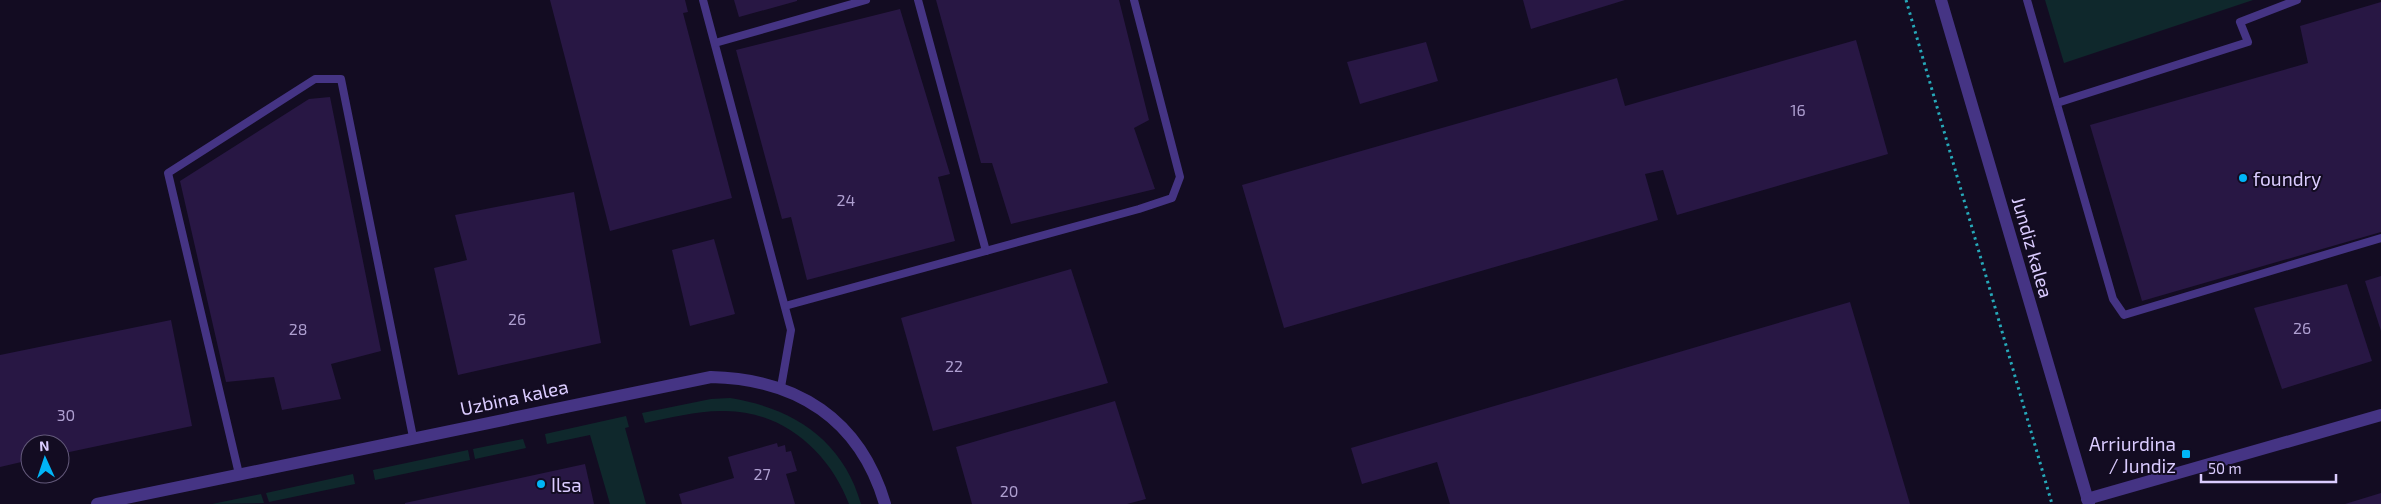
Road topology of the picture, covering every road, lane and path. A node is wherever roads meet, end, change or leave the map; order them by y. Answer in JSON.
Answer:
{"nodes":[{"id":1,"x":703,"y":0,"type":"edge"},
{"id":2,"x":866,"y":0,"type":"edge"},
{"id":3,"x":918,"y":0,"type":"edge"},
{"id":4,"x":1134,"y":0,"type":"edge"},
{"id":5,"x":1906,"y":0,"type":"edge"},
{"id":6,"x":1941,"y":0,"type":"edge"},
{"id":7,"x":2027,"y":0,"type":"edge"},
{"id":8,"x":2297,"y":0,"type":"edge"},
{"id":9,"x":715,"y":43,"type":"junction"},
{"id":10,"x":2057,"y":103,"type":"junction"},
{"id":11,"x":2381,"y":238,"type":"edge"},
{"id":12,"x":986,"y":251,"type":"junction"},
{"id":13,"x":785,"y":306,"type":"junction"},
{"id":14,"x":781,"y":387,"type":"junction"},
{"id":15,"x":2381,"y":415,"type":"edge"},
{"id":16,"x":413,"y":437,"type":"junction"},
{"id":17,"x":239,"y":474,"type":"junction"},
{"id":18,"x":2088,"y":502,"type":"edge"},
{"id":19,"x":97,"y":504,"type":"edge"},
{"id":20,"x":885,"y":504,"type":"edge"},
{"id":21,"x":2052,"y":504,"type":"edge"}],
"edges":[{"from":1,"to":9,"type":"lane"},
{"from":2,"to":9,"type":"lane"},
{"from":3,"to":12,"type":"lane"},
{"from":4,"to":12,"type":"lane"},
{"from":5,"to":21,"type":"path"},
{"from":6,"to":18,"type":"street","name":"Jundiz kalea"},
{"from":7,"to":10,"type":"lane"},
{"from":8,"to":10,"type":"lane"},
{"from":9,"to":13,"type":"lane"},
{"from":10,"to":11,"type":"lane"},
{"from":12,"to":13,"type":"lane"},
{"from":13,"to":14,"type":"lane"},
{"from":14,"to":16,"type":"street","name":"Uzbina kalea"},
{"from":14,"to":20,"type":"street","name":"Uzbina kalea"},
{"from":15,"to":18,"type":"street"},
{"from":16,"to":17,"type":"street","name":"Uzbina kalea"},
{"from":16,"to":17,"type":"lane"},
{"from":17,"to":19,"type":"street","name":"Uzbina kalea"}]}
